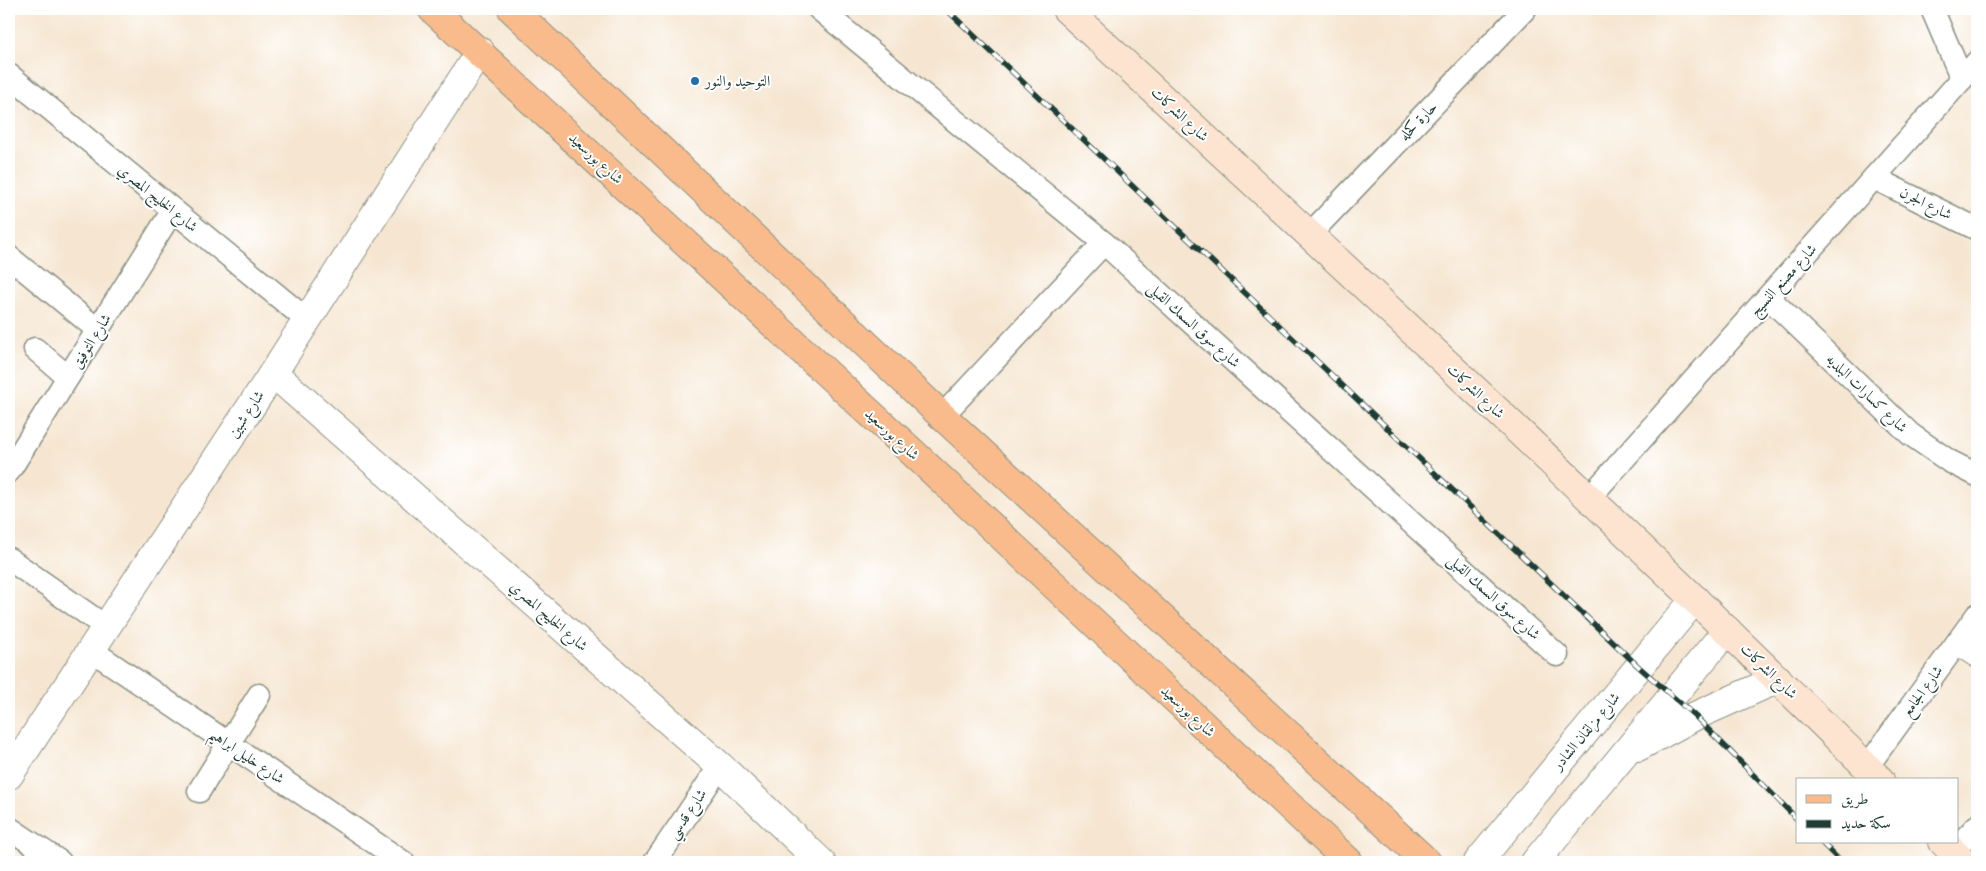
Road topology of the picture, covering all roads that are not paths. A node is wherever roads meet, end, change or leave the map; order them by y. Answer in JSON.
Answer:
{"nodes":[{"id":1,"x":432,"y":9,"type":"edge"},
{"id":2,"x":819,"y":9,"type":"edge"},
{"id":3,"x":1066,"y":9,"type":"edge"},
{"id":4,"x":1525,"y":9,"type":"edge"},
{"id":5,"x":1932,"y":9,"type":"edge"},
{"id":6,"x":514,"y":10,"type":"edge"},
{"id":7,"x":480,"y":51,"type":"junction"},
{"id":8,"x":1971,"y":72,"type":"edge"},
{"id":9,"x":9,"y":75,"type":"edge"},
{"id":10,"x":1874,"y":178,"type":"junction"},
{"id":11,"x":173,"y":210,"type":"junction"},
{"id":12,"x":1977,"y":229,"type":"edge"},
{"id":13,"x":1310,"y":234,"type":"junction"},
{"id":14,"x":1104,"y":243,"type":"junction"},
{"id":15,"x":9,"y":257,"type":"edge"},
{"id":16,"x":1768,"y":297,"type":"junction"},
{"id":17,"x":307,"y":320,"type":"junction"},
{"id":18,"x":98,"y":330,"type":"junction"},
{"id":19,"x":35,"y":349,"type":"dead end"},
{"id":20,"x":273,"y":373,"type":"junction"},
{"id":21,"x":68,"y":377,"type":"junction"},
{"id":22,"x":942,"y":416,"type":"junction"},
{"id":23,"x":9,"y":471,"type":"edge"},
{"id":24,"x":1977,"y":475,"type":"edge"},
{"id":25,"x":1589,"y":498,"type":"junction"},
{"id":26,"x":9,"y":559,"type":"edge"},
{"id":27,"x":1695,"y":599,"type":"junction"},
{"id":28,"x":1977,"y":615,"type":"edge"},
{"id":29,"x":106,"y":627,"type":"junction"},
{"id":30,"x":1726,"y":630,"type":"junction"},
{"id":31,"x":1957,"y":643,"type":"junction"},
{"id":32,"x":91,"y":650,"type":"junction"},
{"id":33,"x":1557,"y":655,"type":"dead end"},
{"id":34,"x":1977,"y":656,"type":"edge"},
{"id":35,"x":1778,"y":679,"type":"junction"},
{"id":36,"x":259,"y":694,"type":"dead end"},
{"id":37,"x":229,"y":744,"type":"junction"},
{"id":38,"x":1622,"y":757,"type":"junction"},
{"id":39,"x":720,"y":766,"type":"junction"},
{"id":40,"x":1873,"y":774,"type":"edge"},
{"id":41,"x":9,"y":775,"type":"edge"},
{"id":42,"x":1537,"y":790,"type":"junction"},
{"id":43,"x":199,"y":791,"type":"dead end"},
{"id":44,"x":1570,"y":820,"type":"junction"},
{"id":45,"x":1977,"y":826,"type":"edge"},
{"id":46,"x":9,"y":828,"type":"edge"},
{"id":47,"x":1953,"y":852,"type":"edge"},
{"id":48,"x":60,"y":862,"type":"edge"},
{"id":49,"x":403,"y":862,"type":"edge"},
{"id":50,"x":655,"y":862,"type":"edge"},
{"id":51,"x":821,"y":862,"type":"edge"},
{"id":52,"x":1349,"y":862,"type":"edge"},
{"id":53,"x":1426,"y":862,"type":"edge"},
{"id":54,"x":1478,"y":862,"type":"edge"},
{"id":55,"x":1535,"y":862,"type":"edge"}],
"edges":[{"from":1,"to":7,"type":"main road","name":"شارع بورسعيد"},
{"from":2,"to":14,"type":"street","name":"شارع سوق السمك القبلى"},
{"from":3,"to":13,"type":"main road","name":"شارع الشركات"},
{"from":4,"to":13,"type":"street","name":"حارة كحله"},
{"from":5,"to":8,"type":"street"},
{"from":6,"to":22,"type":"main road"},
{"from":7,"to":17,"type":"street","name":"شارع شبين"},
{"from":7,"to":52,"type":"main road","name":"شارع بورسعيد"},
{"from":8,"to":10,"type":"street","name":"شارع مصنع النسيج"},
{"from":9,"to":11,"type":"street","name":"شارع الخليج المصري"},
{"from":10,"to":12,"type":"street","name":"شارع الجرن"},
{"from":10,"to":16,"type":"street","name":"شارع مصنع النسيج"},
{"from":11,"to":17,"type":"street","name":"شارع الخليج المصري"},
{"from":11,"to":18,"type":"street","name":"شارع التوفيق"},
{"from":13,"to":25,"type":"main road","name":"شارع الشركات"},
{"from":14,"to":22,"type":"street"},
{"from":14,"to":33,"type":"street","name":"شارع سوق السمك القبلى"},
{"from":15,"to":18,"type":"street"},
{"from":16,"to":24,"type":"street","name":"شارع كسارات البلديه"},
{"from":16,"to":25,"type":"street","name":"شارع مصنع النسيج"},
{"from":17,"to":20,"type":"street","name":"شارع شبين"},
{"from":18,"to":21,"type":"street","name":"شارع التوفيق"},
{"from":19,"to":21,"type":"street"},
{"from":20,"to":29,"type":"street","name":"شارع شبين"},
{"from":20,"to":39,"type":"street","name":"شارع الخليج المصري"},
{"from":21,"to":23,"type":"street","name":"شارع التوفيق"},
{"from":22,"to":53,"type":"main road"},
{"from":25,"to":27,"type":"main road","name":"شارع الشركات"},
{"from":26,"to":29,"type":"street"},
{"from":27,"to":30,"type":"main road","name":"شارع الشركات"},
{"from":27,"to":42,"type":"street","name":"شارع مزلقان الشادر"},
{"from":28,"to":31,"type":"street","name":"شارع الجامع"},
{"from":29,"to":32,"type":"street","name":"شارع شبين"},
{"from":30,"to":35,"type":"main road","name":"شارع الشركات"},
{"from":30,"to":38,"type":"street"},
{"from":31,"to":34,"type":"street"},
{"from":31,"to":40,"type":"street","name":"شارع الجامع"},
{"from":32,"to":37,"type":"street","name":"شارع خليل ابراهيم"},
{"from":32,"to":41,"type":"street","name":"شارع شبين"},
{"from":35,"to":38,"type":"street"},
{"from":35,"to":40,"type":"main road","name":"شارع الشركات"},
{"from":36,"to":37,"type":"street"},
{"from":37,"to":43,"type":"street"},
{"from":37,"to":49,"type":"street","name":"شارع خليل ابراهيم"},
{"from":38,"to":44,"type":"street"},
{"from":39,"to":50,"type":"street","name":"شارع قدسي"},
{"from":39,"to":51,"type":"street","name":"شارع الخليج المصري"},
{"from":42,"to":44,"type":"street"},
{"from":42,"to":54,"type":"street","name":"شارع مزلقان الشادر"},
{"from":44,"to":55,"type":"street"},
{"from":45,"to":47,"type":"street"},
{"from":46,"to":48,"type":"street"}]}
